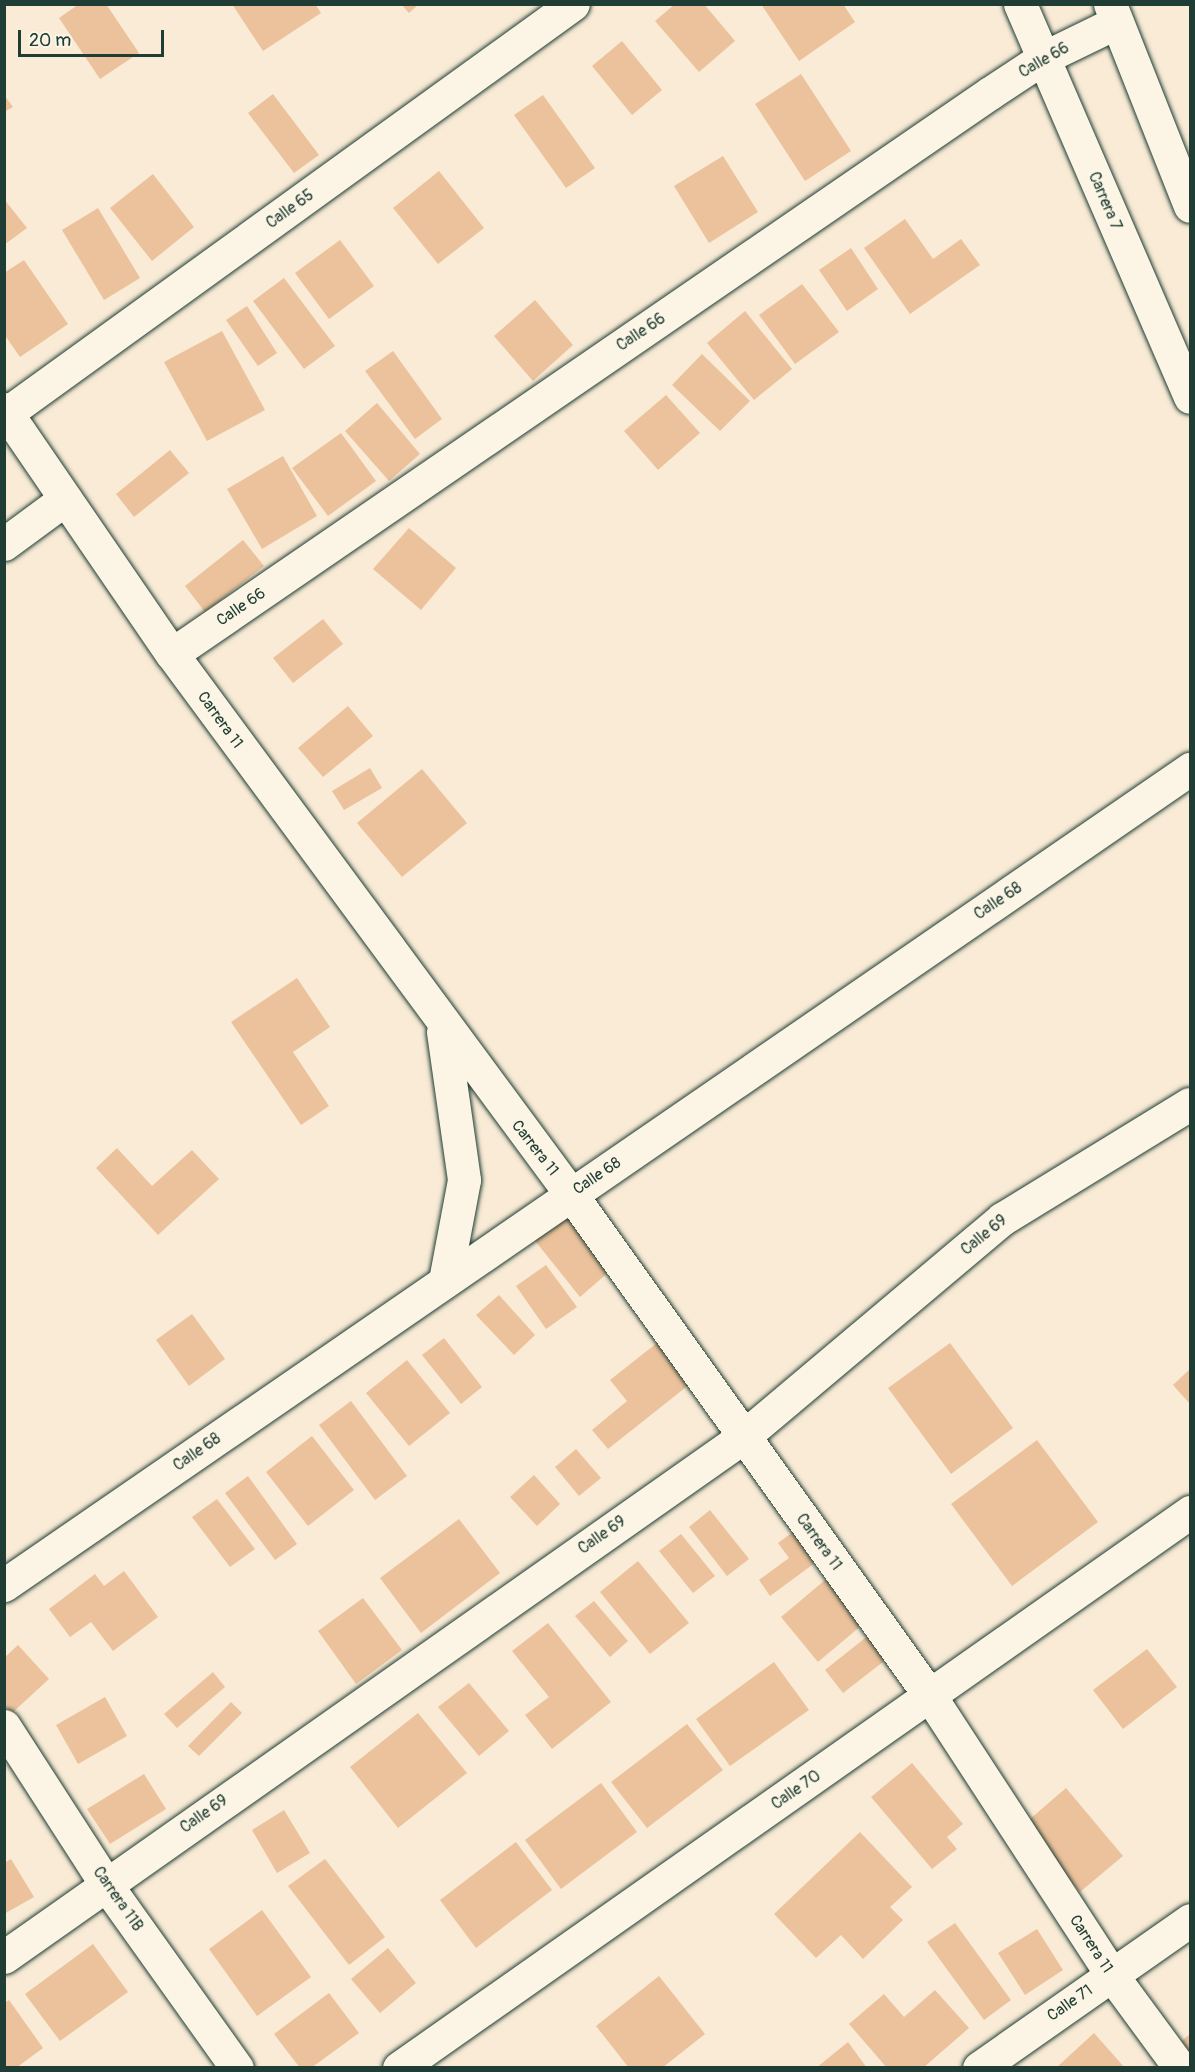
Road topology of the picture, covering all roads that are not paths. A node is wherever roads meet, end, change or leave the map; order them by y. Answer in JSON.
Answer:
{"nodes":[{"id":1,"x":573,"y":4,"type":"edge"},
{"id":2,"x":1020,"y":4,"type":"edge"},
{"id":3,"x":1114,"y":13,"type":"edge"},
{"id":4,"x":1043,"y":58,"type":"junction"},
{"id":5,"x":1191,"y":206,"type":"edge"},
{"id":6,"x":1191,"y":397,"type":"edge"},
{"id":7,"x":6,"y":411,"type":"edge"},
{"id":8,"x":65,"y":499,"type":"junction"},
{"id":9,"x":4,"y":544,"type":"edge"},
{"id":10,"x":172,"y":654,"type":"junction"},
{"id":11,"x":1191,"y":769,"type":"edge"},
{"id":12,"x":442,"y":1027,"type":"junction"},
{"id":13,"x":1191,"y":1104,"type":"edge"},
{"id":14,"x":570,"y":1194,"type":"junction"},
{"id":15,"x":445,"y":1281,"type":"junction"},
{"id":16,"x":743,"y":1437,"type":"junction"},
{"id":17,"x":1191,"y":1512,"type":"edge"},
{"id":18,"x":4,"y":1585,"type":"edge"},
{"id":19,"x":930,"y":1696,"type":"junction"},
{"id":20,"x":4,"y":1726,"type":"edge"},
{"id":21,"x":105,"y":1883,"type":"junction"},
{"id":22,"x":1191,"y":1920,"type":"edge"},
{"id":23,"x":4,"y":1957,"type":"edge"},
{"id":24,"x":1111,"y":1974,"type":"junction"},
{"id":25,"x":237,"y":2067,"type":"edge"},
{"id":26,"x":399,"y":2067,"type":"edge"},
{"id":27,"x":979,"y":2067,"type":"edge"},
{"id":28,"x":1180,"y":2067,"type":"edge"}],
"edges":[{"from":1,"to":7,"type":"street","name":"Calle 65"},
{"from":2,"to":4,"type":"street","name":"Carrera 7"},
{"from":3,"to":4,"type":"street","name":"Calle 66"},
{"from":3,"to":5,"type":"street"},
{"from":4,"to":6,"type":"street","name":"Carrera 7"},
{"from":4,"to":10,"type":"street","name":"Calle 66"},
{"from":7,"to":8,"type":"street","name":"Carrera 11"},
{"from":8,"to":9,"type":"street"},
{"from":8,"to":10,"type":"street","name":"Carrera 11"},
{"from":10,"to":12,"type":"street","name":"Carrera 11"},
{"from":11,"to":14,"type":"street","name":"Calle 68"},
{"from":12,"to":14,"type":"street","name":"Carrera 11"},
{"from":12,"to":15,"type":"street","name":"Carrera 11"},
{"from":13,"to":16,"type":"street","name":"Calle 69"},
{"from":14,"to":15,"type":"street","name":"Calle 68"},
{"from":14,"to":16,"type":"street","name":"Carrera 11"},
{"from":15,"to":18,"type":"street","name":"Calle 68"},
{"from":16,"to":19,"type":"street","name":"Carrera 11"},
{"from":16,"to":21,"type":"street","name":"Calle 69"},
{"from":17,"to":19,"type":"street","name":"Calle 70"},
{"from":19,"to":24,"type":"street","name":"Carrera 11"},
{"from":19,"to":26,"type":"street","name":"Calle 70"},
{"from":20,"to":21,"type":"street","name":"Carrera 11B"},
{"from":21,"to":23,"type":"street","name":"Calle 69"},
{"from":21,"to":25,"type":"street","name":"Carrera 11B"},
{"from":22,"to":24,"type":"street","name":"Calle 71"},
{"from":24,"to":27,"type":"street","name":"Calle 71"},
{"from":24,"to":28,"type":"street","name":"Carrera 11"}]}
